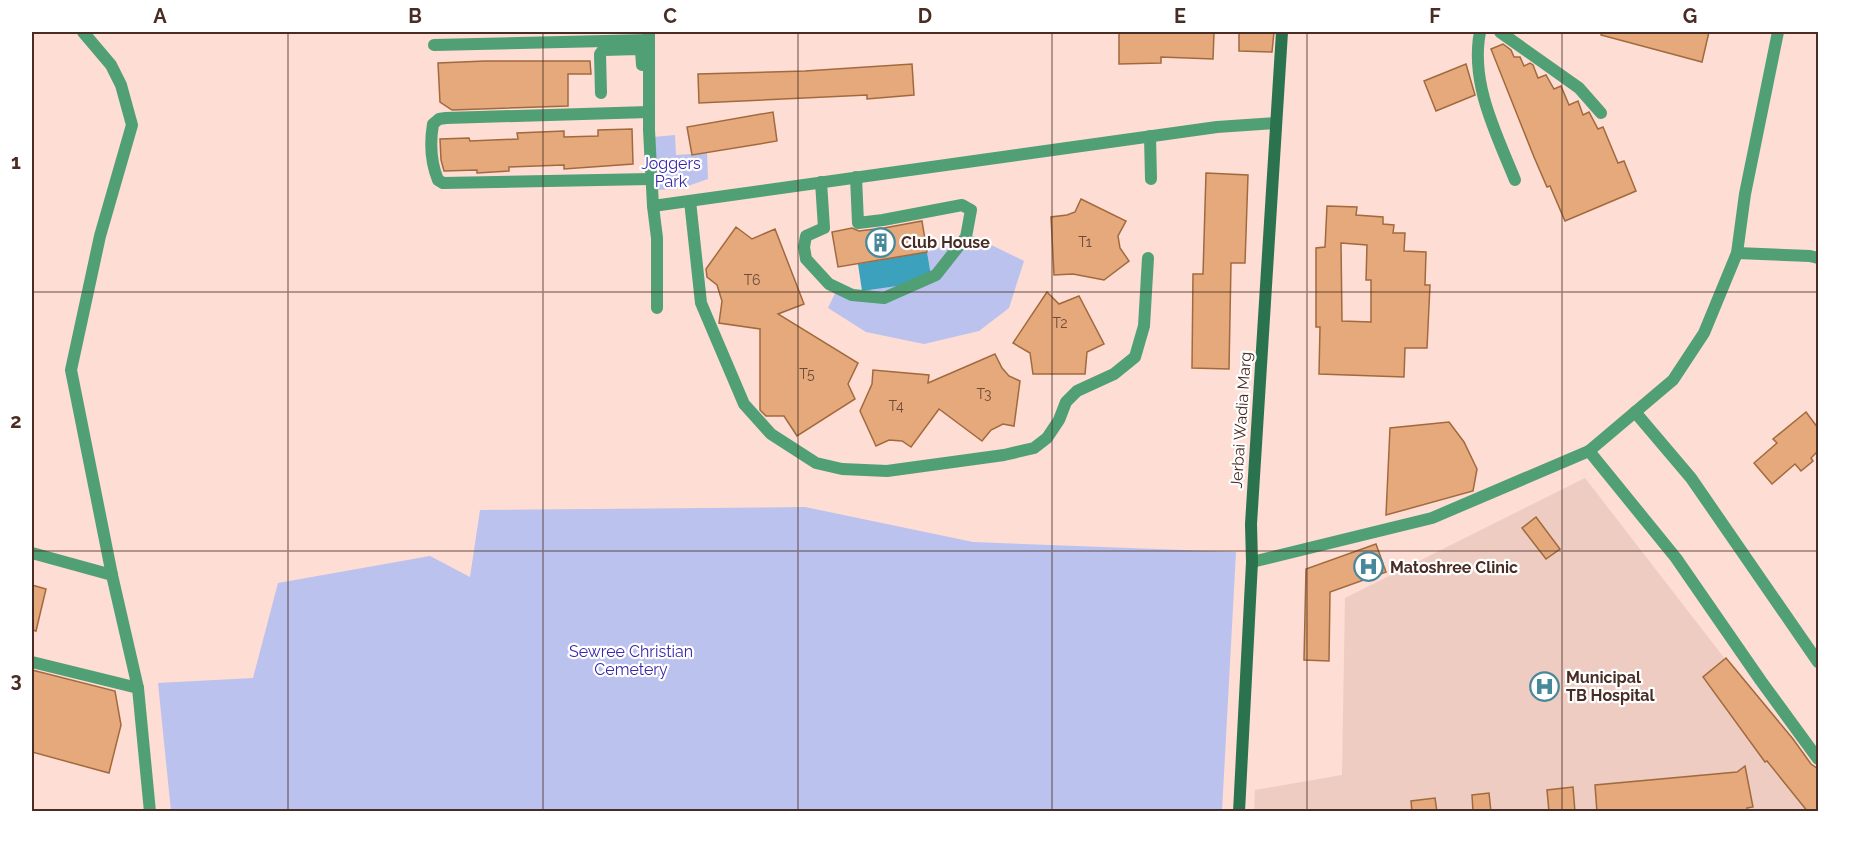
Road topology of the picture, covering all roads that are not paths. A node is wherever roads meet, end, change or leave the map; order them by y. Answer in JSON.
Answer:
{"nodes":[{"id":1,"x":82,"y":32,"type":"edge"},
{"id":2,"x":1282,"y":32,"type":"edge"},
{"id":3,"x":1480,"y":32,"type":"edge"},
{"id":4,"x":1500,"y":32,"type":"edge"},
{"id":5,"x":1778,"y":32,"type":"edge"},
{"id":6,"x":647,"y":42,"type":"edge"},
{"id":7,"x":434,"y":45,"type":"dead end"},
{"id":8,"x":607,"y":46,"type":"junction"},
{"id":9,"x":645,"y":67,"type":"junction"},
{"id":10,"x":643,"y":87,"type":"dead end"},
{"id":11,"x":601,"y":93,"type":"dead end"},
{"id":12,"x":649,"y":112,"type":"junction"},
{"id":13,"x":1601,"y":113,"type":"dead end"},
{"id":14,"x":1276,"y":123,"type":"junction"},
{"id":15,"x":1150,"y":136,"type":"junction"},
{"id":16,"x":856,"y":177,"type":"junction"},
{"id":17,"x":651,"y":179,"type":"junction"},
{"id":18,"x":1151,"y":179,"type":"dead end"},
{"id":19,"x":1515,"y":180,"type":"dead end"},
{"id":20,"x":820,"y":182,"type":"junction"},
{"id":21,"x":690,"y":201,"type":"junction"},
{"id":22,"x":653,"y":206,"type":"junction"},
{"id":23,"x":1737,"y":253,"type":"junction"},
{"id":24,"x":1148,"y":258,"type":"dead end"},
{"id":25,"x":1818,"y":258,"type":"edge"},
{"id":26,"x":657,"y":308,"type":"dead end"},
{"id":27,"x":1635,"y":412,"type":"junction"},
{"id":28,"x":1589,"y":451,"type":"junction"},
{"id":29,"x":32,"y":553,"type":"edge"},
{"id":30,"x":1252,"y":562,"type":"junction"},
{"id":31,"x":112,"y":575,"type":"junction"},
{"id":32,"x":32,"y":662,"type":"edge"},
{"id":33,"x":1818,"y":662,"type":"edge"},
{"id":34,"x":138,"y":688,"type":"junction"},
{"id":35,"x":1818,"y":759,"type":"edge"},
{"id":36,"x":150,"y":812,"type":"edge"},
{"id":37,"x":1239,"y":812,"type":"edge"}],
"edges":[{"from":1,"to":31,"type":"street"},
{"from":2,"to":14,"type":"main road","name":"Jerbai Wadia Marg"},
{"from":3,"to":19,"type":"street"},
{"from":4,"to":13,"type":"street"},
{"from":5,"to":23,"type":"street"},
{"from":6,"to":8,"type":"street"},
{"from":6,"to":9,"type":"street"},
{"from":7,"to":8,"type":"street"},
{"from":8,"to":11,"type":"street"},
{"from":9,"to":10,"type":"street"},
{"from":9,"to":12,"type":"street"},
{"from":12,"to":17,"type":"street"},
{"from":12,"to":17,"type":"street"},
{"from":14,"to":15,"type":"street"},
{"from":14,"to":30,"type":"main road","name":"Jerbai Wadia Marg"},
{"from":15,"to":16,"type":"street"},
{"from":15,"to":18,"type":"street"},
{"from":16,"to":20,"type":"street"},
{"from":16,"to":20,"type":"street"},
{"from":17,"to":22,"type":"street"},
{"from":20,"to":21,"type":"street"},
{"from":21,"to":22,"type":"street"},
{"from":21,"to":24,"type":"street"},
{"from":22,"to":26,"type":"street"},
{"from":23,"to":25,"type":"street"},
{"from":23,"to":27,"type":"street"},
{"from":27,"to":28,"type":"street"},
{"from":27,"to":33,"type":"street"},
{"from":28,"to":30,"type":"street"},
{"from":28,"to":35,"type":"street"},
{"from":29,"to":31,"type":"street"},
{"from":30,"to":37,"type":"main road","name":"Jerbai Wadia Marg"},
{"from":31,"to":34,"type":"street"},
{"from":32,"to":34,"type":"street"},
{"from":34,"to":36,"type":"street"}]}
